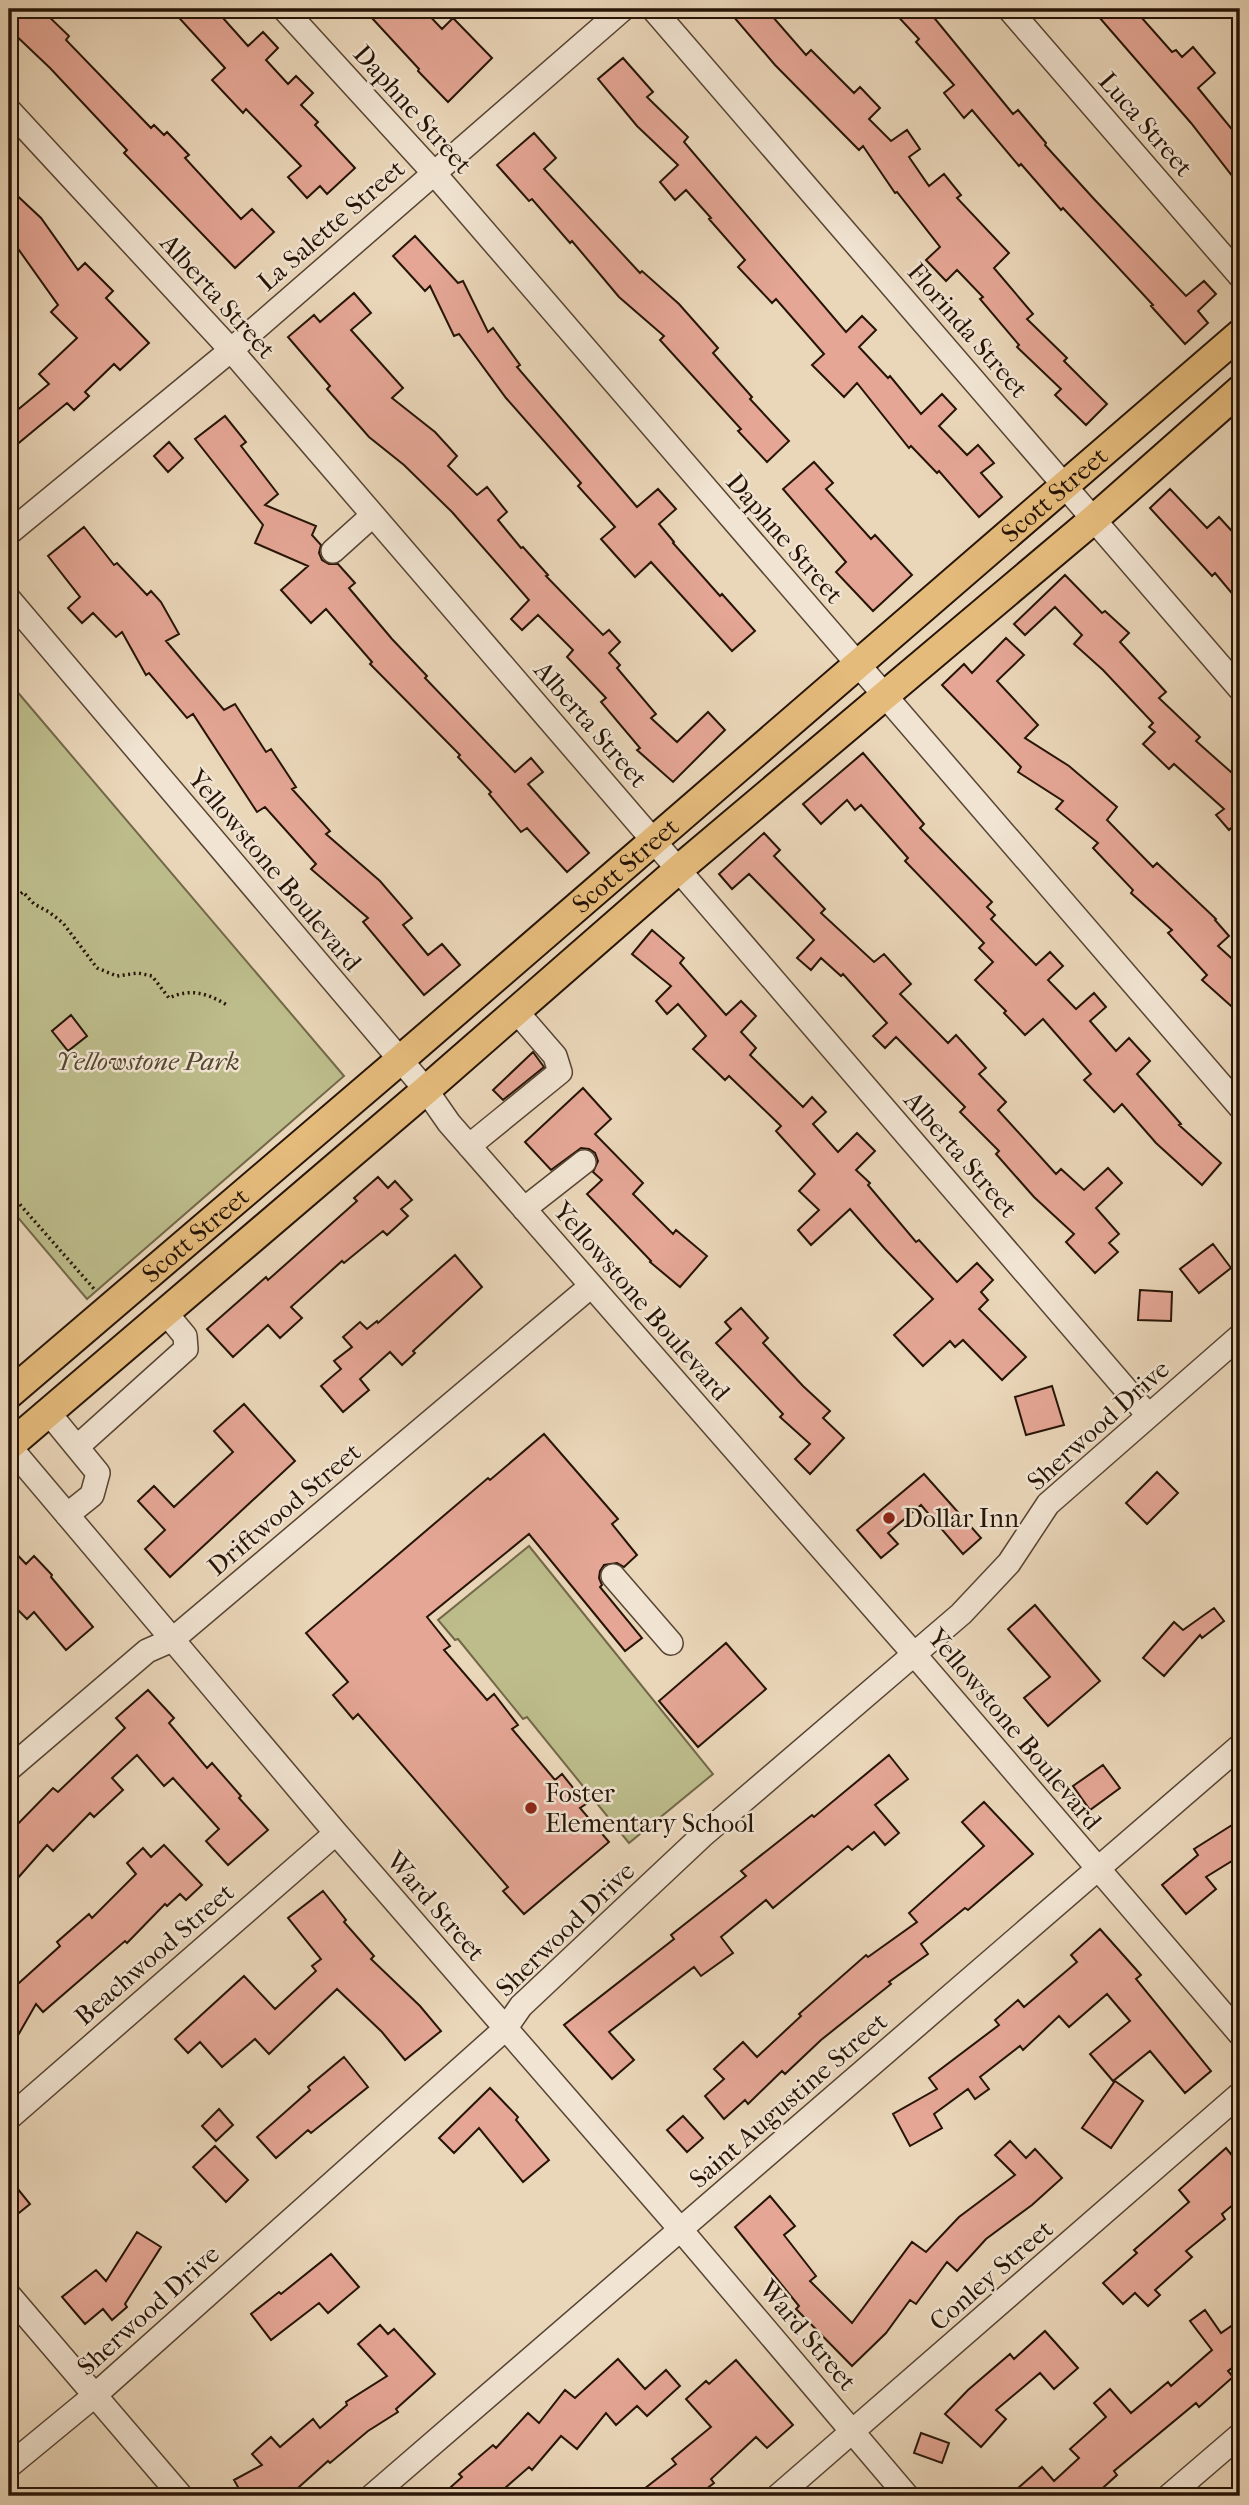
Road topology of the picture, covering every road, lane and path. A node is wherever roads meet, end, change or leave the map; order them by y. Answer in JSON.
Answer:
{"nodes":[{"id":1,"x":284,"y":9,"type":"edge"},
{"id":2,"x":622,"y":9,"type":"edge"},
{"id":3,"x":653,"y":9,"type":"edge"},
{"id":4,"x":1009,"y":9,"type":"edge"},
{"id":5,"x":9,"y":110,"type":"edge"},
{"id":6,"x":433,"y":172,"type":"junction"},
{"id":7,"x":1240,"y":276,"type":"edge"},
{"id":8,"x":1240,"y":334,"type":"edge"},
{"id":9,"x":231,"y":350,"type":"junction"},
{"id":10,"x":1240,"y":390,"type":"edge"},
{"id":11,"x":1065,"y":484,"type":"junction"},
{"id":12,"x":373,"y":515,"type":"junction"},
{"id":13,"x":1094,"y":519,"type":"junction"},
{"id":14,"x":9,"y":533,"type":"edge"},
{"id":15,"x":333,"y":551,"type":"dead end"},
{"id":16,"x":9,"y":599,"type":"edge"},
{"id":17,"x":858,"y":665,"type":"junction"},
{"id":18,"x":1240,"y":689,"type":"edge"},
{"id":19,"x":884,"y":695,"type":"junction"},
{"id":20,"x":653,"y":839,"type":"junction"},
{"id":21,"x":679,"y":869,"type":"junction"},
{"id":22,"x":9,"y":891,"type":"edge"},
{"id":23,"x":226,"y":1005,"type":"dead end"},
{"id":24,"x":516,"y":1011,"type":"junction"},
{"id":25,"x":400,"y":1060,"type":"junction"},
{"id":26,"x":426,"y":1090,"type":"junction"},
{"id":27,"x":1240,"y":1107,"type":"edge"},
{"id":28,"x":469,"y":1146,"type":"junction"},
{"id":29,"x":583,"y":1161,"type":"dead end"},
{"id":30,"x":9,"y":1192,"type":"edge"},
{"id":31,"x":524,"y":1209,"type":"junction"},
{"id":32,"x":148,"y":1275,"type":"junction"},
{"id":33,"x":592,"y":1286,"type":"junction"},
{"id":34,"x":110,"y":1308,"type":"junction"},
{"id":35,"x":169,"y":1309,"type":"junction"},
{"id":36,"x":1240,"y":1336,"type":"edge"},
{"id":37,"x":9,"y":1394,"type":"edge"},
{"id":38,"x":48,"y":1412,"type":"junction"},
{"id":39,"x":1149,"y":1415,"type":"junction"},
{"id":40,"x":9,"y":1446,"type":"edge"},
{"id":41,"x":77,"y":1447,"type":"junction"},
{"id":42,"x":67,"y":1516,"type":"junction"},
{"id":43,"x":613,"y":1576,"type":"dead end"},
{"id":44,"x":172,"y":1640,"type":"junction"},
{"id":45,"x":671,"y":1643,"type":"dead end"},
{"id":46,"x":914,"y":1654,"type":"junction"},
{"id":47,"x":1240,"y":1746,"type":"edge"},
{"id":48,"x":9,"y":1769,"type":"edge"},
{"id":49,"x":336,"y":1833,"type":"junction"},
{"id":50,"x":1097,"y":1869,"type":"junction"},
{"id":51,"x":505,"y":2029,"type":"junction"},
{"id":52,"x":1240,"y":2034,"type":"edge"},
{"id":53,"x":1240,"y":2094,"type":"edge"},
{"id":54,"x":9,"y":2118,"type":"edge"},
{"id":55,"x":681,"y":2230,"type":"junction"},
{"id":56,"x":9,"y":2295,"type":"edge"},
{"id":57,"x":94,"y":2396,"type":"junction"},
{"id":58,"x":854,"y":2432,"type":"junction"},
{"id":59,"x":1240,"y":2435,"type":"edge"},
{"id":60,"x":9,"y":2466,"type":"edge"},
{"id":61,"x":181,"y":2496,"type":"edge"},
{"id":62,"x":372,"y":2496,"type":"edge"},
{"id":63,"x":778,"y":2496,"type":"edge"},
{"id":64,"x":907,"y":2496,"type":"edge"},
{"id":65,"x":1169,"y":2496,"type":"edge"}],
"edges":[{"from":1,"to":6,"type":"street","name":"Daphne Street"},
{"from":2,"to":6,"type":"street","name":"La Salette Street"},
{"from":3,"to":11,"type":"street","name":"Florinda Street"},
{"from":4,"to":7,"type":"street","name":"Luca Street"},
{"from":5,"to":9,"type":"street","name":"Alberta Street"},
{"from":6,"to":9,"type":"street","name":"La Salette Street"},
{"from":6,"to":17,"type":"street","name":"Daphne Street"},
{"from":8,"to":11,"type":"main road","name":"Scott Street"},
{"from":9,"to":12,"type":"street","name":"Alberta Street"},
{"from":9,"to":14,"type":"street","name":"La Salette Street"},
{"from":10,"to":13,"type":"main road","name":"Scott Street"},
{"from":11,"to":13,"type":"street","name":"Florinda Street"},
{"from":11,"to":17,"type":"main road","name":"Scott Street"},
{"from":12,"to":15,"type":"street"},
{"from":12,"to":20,"type":"street","name":"Alberta Street"},
{"from":13,"to":18,"type":"street","name":"Florinda Street"},
{"from":13,"to":19,"type":"main road","name":"Scott Street"},
{"from":16,"to":25,"type":"street","name":"Yellowstone Boulevard"},
{"from":17,"to":19,"type":"street","name":"Daphne Street"},
{"from":17,"to":20,"type":"main road","name":"Scott Street"},
{"from":19,"to":21,"type":"main road","name":"Scott Street"},
{"from":19,"to":27,"type":"street","name":"Daphne Street"},
{"from":20,"to":21,"type":"street","name":"Alberta Street"},
{"from":20,"to":25,"type":"main road","name":"Scott Street"},
{"from":21,"to":24,"type":"main road","name":"Scott Street"},
{"from":21,"to":39,"type":"street","name":"Alberta Street"},
{"from":22,"to":23,"type":"path"},
{"from":24,"to":26,"type":"main road","name":"Scott Street"},
{"from":24,"to":28,"type":"street"},
{"from":25,"to":26,"type":"street","name":"Yellowstone Boulevard"},
{"from":25,"to":32,"type":"main road","name":"Scott Street"},
{"from":26,"to":28,"type":"street","name":"Yellowstone Boulevard"},
{"from":26,"to":35,"type":"main road","name":"Scott Street"},
{"from":28,"to":31,"type":"street","name":"Yellowstone Boulevard"},
{"from":29,"to":31,"type":"street"},
{"from":30,"to":34,"type":"path"},
{"from":31,"to":33,"type":"street","name":"Yellowstone Boulevard"},
{"from":32,"to":34,"type":"main road","name":"Scott Street"},
{"from":32,"to":35,"type":"main road"},
{"from":33,"to":44,"type":"street","name":"Driftwood Street"},
{"from":33,"to":46,"type":"street","name":"Yellowstone Boulevard"},
{"from":34,"to":37,"type":"main road","name":"Scott Street"},
{"from":35,"to":38,"type":"main road","name":"Scott Street"},
{"from":35,"to":41,"type":"street"},
{"from":36,"to":39,"type":"street","name":"Sherwood Drive"},
{"from":38,"to":40,"type":"main road","name":"Scott Street"},
{"from":38,"to":41,"type":"street"},
{"from":39,"to":46,"type":"street","name":"Sherwood Drive"},
{"from":40,"to":42,"type":"street","name":"Ward Street"},
{"from":41,"to":42,"type":"street"},
{"from":42,"to":44,"type":"street","name":"Ward Street"},
{"from":43,"to":45,"type":"street"},
{"from":44,"to":48,"type":"street","name":"Driftwood Street"},
{"from":44,"to":49,"type":"street","name":"Ward Street"},
{"from":46,"to":50,"type":"street","name":"Yellowstone Boulevard"},
{"from":46,"to":51,"type":"street","name":"Sherwood Drive"},
{"from":47,"to":50,"type":"street","name":"Saint Augustine Street"},
{"from":49,"to":51,"type":"street","name":"Ward Street"},
{"from":49,"to":54,"type":"street","name":"Beachwood Street"},
{"from":50,"to":52,"type":"street","name":"Yellowstone Boulevard"},
{"from":50,"to":55,"type":"street","name":"Saint Augustine Street"},
{"from":51,"to":55,"type":"street","name":"Ward Street"},
{"from":51,"to":57,"type":"street","name":"Sherwood Drive"},
{"from":53,"to":58,"type":"street","name":"Conley Street"},
{"from":55,"to":58,"type":"street","name":"Ward Street"},
{"from":55,"to":62,"type":"street","name":"Saint Augustine Street"},
{"from":56,"to":57,"type":"street"},
{"from":57,"to":60,"type":"street","name":"Sherwood Drive"},
{"from":57,"to":61,"type":"street"},
{"from":58,"to":63,"type":"street","name":"Conley Street"},
{"from":58,"to":64,"type":"street","name":"Ward Street"},
{"from":59,"to":65,"type":"street"}]}
